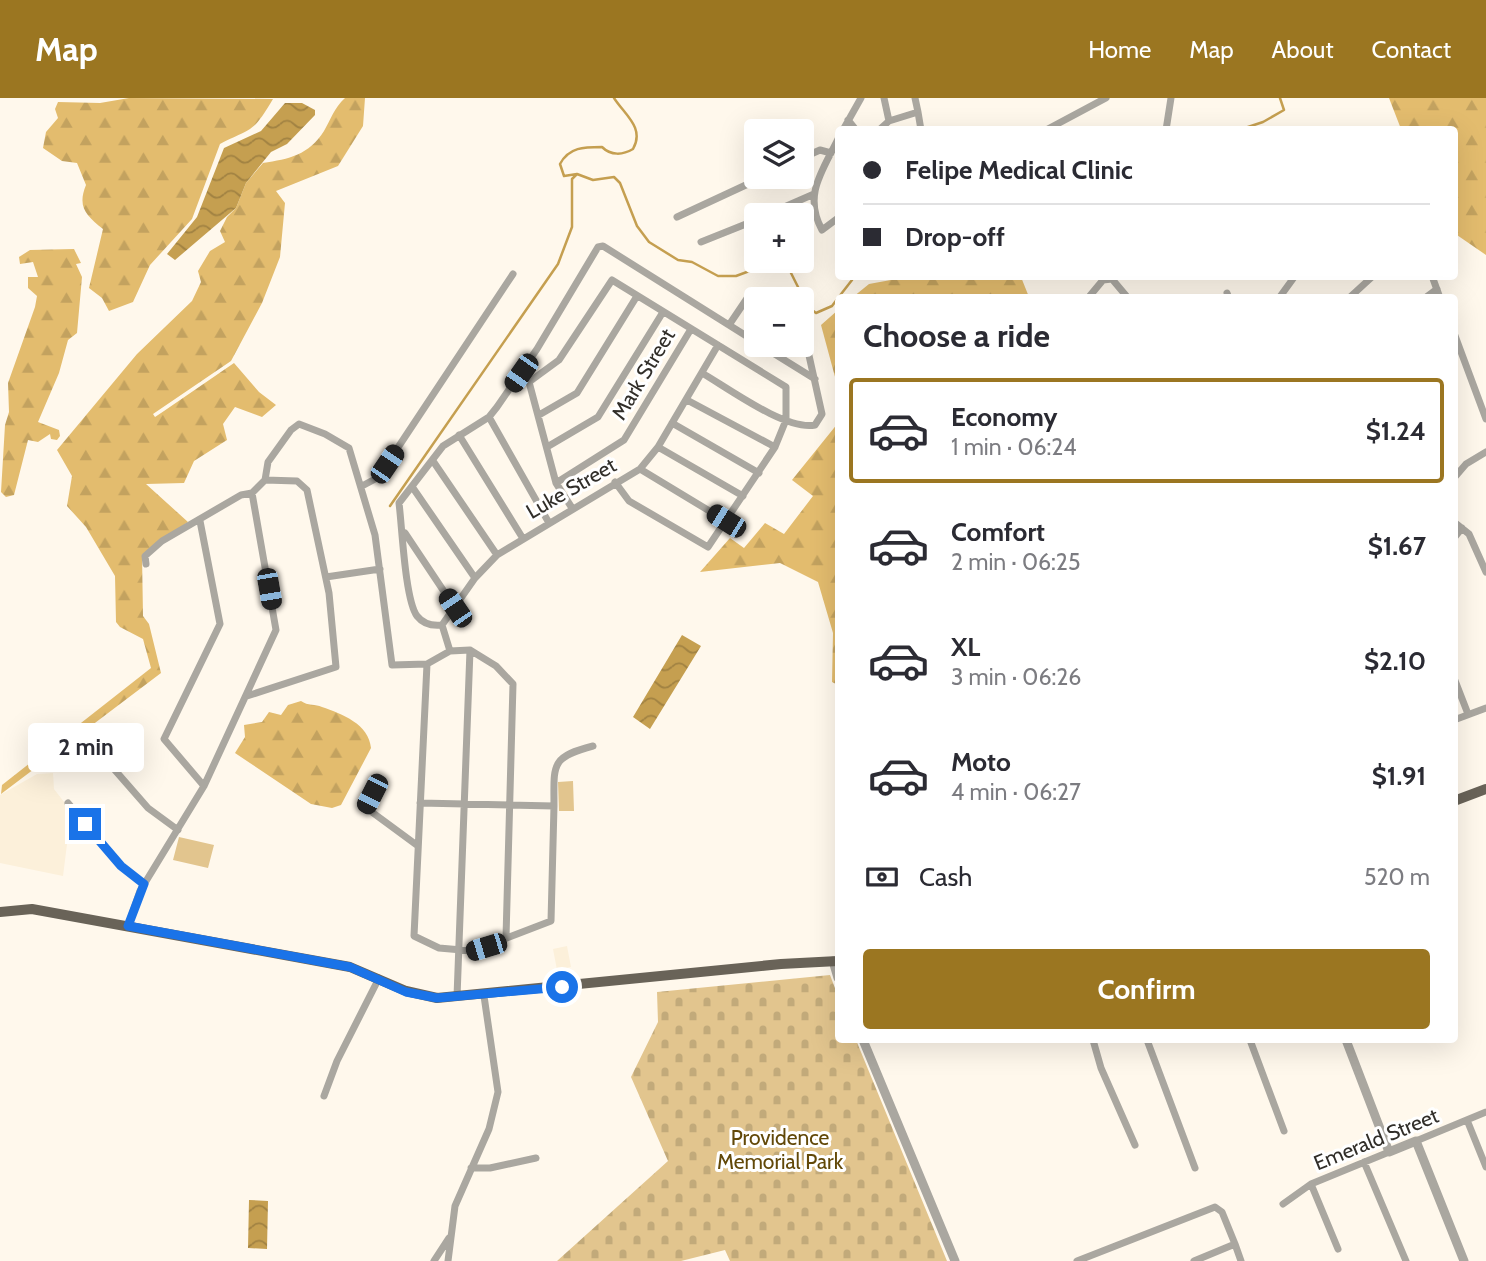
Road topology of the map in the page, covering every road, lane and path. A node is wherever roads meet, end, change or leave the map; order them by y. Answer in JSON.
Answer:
{"nodes":[{"id":1,"x":861,"y":98,"type":"edge"},
{"id":2,"x":884,"y":98,"type":"edge"},
{"id":3,"x":915,"y":98,"type":"edge"},
{"id":4,"x":1107,"y":98,"type":"edge"},
{"id":5,"x":1171,"y":98,"type":"edge"},
{"id":6,"x":1089,"y":102,"type":"edge"},
{"id":7,"x":918,"y":112,"type":"junction"},
{"id":8,"x":848,"y":120,"type":"junction"},
{"id":9,"x":889,"y":121,"type":"junction"},
{"id":10,"x":845,"y":126,"type":"edge"},
{"id":11,"x":853,"y":126,"type":"edge"},
{"id":12,"x":883,"y":126,"type":"edge"},
{"id":13,"x":920,"y":126,"type":"edge"},
{"id":14,"x":1052,"y":126,"type":"edge"},
{"id":15,"x":1167,"y":126,"type":"edge"},
{"id":16,"x":835,"y":145,"type":"edge"},
{"id":17,"x":814,"y":153,"type":"edge"},
{"id":18,"x":831,"y":153,"type":"junction"},
{"id":19,"x":744,"y":186,"type":"edge"},
{"id":20,"x":814,"y":194,"type":"junction"},
{"id":21,"x":793,"y":203,"type":"edge"},
{"id":22,"x":677,"y":217,"type":"dead end"},
{"id":23,"x":835,"y":220,"type":"edge"},
{"id":24,"x":744,"y":225,"type":"edge"},
{"id":25,"x":701,"y":242,"type":"dead end"},
{"id":26,"x":513,"y":274,"type":"dead end"},
{"id":27,"x":1108,"y":280,"type":"edge"},
{"id":28,"x":1113,"y":280,"type":"edge"},
{"id":29,"x":1369,"y":280,"type":"edge"},
{"id":30,"x":1092,"y":294,"type":"edge"},
{"id":31,"x":1125,"y":294,"type":"edge"},
{"id":32,"x":1353,"y":294,"type":"edge"},
{"id":33,"x":637,"y":296,"type":"junction"},
{"id":34,"x":744,"y":303,"type":"edge"},
{"id":35,"x":663,"y":312,"type":"junction"},
{"id":36,"x":729,"y":325,"type":"junction"},
{"id":37,"x":691,"y":329,"type":"junction"},
{"id":38,"x":744,"y":335,"type":"edge"},
{"id":39,"x":1458,"y":343,"type":"edge"},
{"id":40,"x":718,"y":345,"type":"junction"},
{"id":41,"x":1463,"y":356,"type":"junction"},
{"id":42,"x":779,"y":357,"type":"edge"},
{"id":43,"x":810,"y":357,"type":"edge"},
{"id":44,"x":1458,"y":359,"type":"edge"},
{"id":45,"x":521,"y":373,"type":"junction"},
{"id":46,"x":702,"y":373,"type":"junction"},
{"id":47,"x":815,"y":379,"type":"junction"},
{"id":48,"x":529,"y":382,"type":"junction"},
{"id":49,"x":687,"y":400,"type":"junction"},
{"id":50,"x":539,"y":415,"type":"junction"},
{"id":51,"x":489,"y":417,"type":"junction"},
{"id":52,"x":1486,"y":418,"type":"edge"},
{"id":53,"x":786,"y":420,"type":"junction"},
{"id":54,"x":672,"y":423,"type":"junction"},
{"id":55,"x":459,"y":435,"type":"junction"},
{"id":56,"x":547,"y":447,"type":"junction"},
{"id":57,"x":657,"y":447,"type":"junction"},
{"id":58,"x":775,"y":447,"type":"junction"},
{"id":59,"x":1486,"y":452,"type":"edge"},
{"id":60,"x":433,"y":461,"type":"junction"},
{"id":61,"x":640,"y":468,"type":"junction"},
{"id":62,"x":759,"y":472,"type":"junction"},
{"id":63,"x":1458,"y":473,"type":"edge"},
{"id":64,"x":265,"y":480,"type":"junction"},
{"id":65,"x":615,"y":482,"type":"junction"},
{"id":66,"x":556,"y":483,"type":"junction"},
{"id":67,"x":362,"y":486,"type":"junction"},
{"id":68,"x":413,"y":488,"type":"junction"},
{"id":69,"x":251,"y":493,"type":"junction"},
{"id":70,"x":743,"y":496,"type":"junction"},
{"id":71,"x":572,"y":508,"type":"junction"},
{"id":72,"x":200,"y":521,"type":"junction"},
{"id":73,"x":726,"y":521,"type":"junction"},
{"id":74,"x":550,"y":523,"type":"junction"},
{"id":75,"x":1458,"y":525,"type":"edge"},
{"id":76,"x":1462,"y":528,"type":"junction"},
{"id":77,"x":403,"y":530,"type":"junction"},
{"id":78,"x":1458,"y":533,"type":"edge"},
{"id":79,"x":522,"y":537,"type":"junction"},
{"id":80,"x":497,"y":555,"type":"junction"},
{"id":81,"x":145,"y":564,"type":"dead end"},
{"id":82,"x":380,"y":569,"type":"junction"},
{"id":83,"x":1486,"y":572,"type":"edge"},
{"id":84,"x":326,"y":577,"type":"junction"},
{"id":85,"x":475,"y":578,"type":"junction"},
{"id":86,"x":455,"y":608,"type":"junction"},
{"id":87,"x":442,"y":625,"type":"junction"},
{"id":88,"x":470,"y":650,"type":"junction"},
{"id":89,"x":450,"y":652,"type":"junction"},
{"id":90,"x":427,"y":664,"type":"junction"},
{"id":91,"x":1458,"y":689,"type":"edge"},
{"id":92,"x":247,"y":696,"type":"junction"},
{"id":93,"x":1486,"y":708,"type":"edge"},
{"id":94,"x":1468,"y":715,"type":"junction"},
{"id":95,"x":1458,"y":719,"type":"edge"},
{"id":96,"x":86,"y":737,"type":"dead end"},
{"id":97,"x":593,"y":746,"type":"dead end"},
{"id":98,"x":379,"y":781,"type":"dead end"},
{"id":99,"x":204,"y":786,"type":"junction"},
{"id":100,"x":1486,"y":789,"type":"edge"},
{"id":101,"x":1458,"y":800,"type":"edge"},
{"id":102,"x":68,"y":803,"type":"dead end"},
{"id":103,"x":420,"y":803,"type":"junction"},
{"id":104,"x":464,"y":805,"type":"junction"},
{"id":105,"x":510,"y":805,"type":"junction"},
{"id":106,"x":554,"y":806,"type":"junction"},
{"id":107,"x":178,"y":830,"type":"junction"},
{"id":108,"x":418,"y":846,"type":"junction"},
{"id":109,"x":144,"y":884,"type":"junction"},
{"id":110,"x":0,"y":912,"type":"edge"},
{"id":111,"x":128,"y":926,"type":"junction"},
{"id":112,"x":506,"y":937,"type":"junction"},
{"id":113,"x":459,"y":952,"type":"junction"},
{"id":114,"x":835,"y":961,"type":"edge"},
{"id":115,"x":379,"y":978,"type":"junction"},
{"id":116,"x":484,"y":996,"type":"junction"},
{"id":117,"x":457,"y":998,"type":"junction"},
{"id":118,"x":864,"y":1043,"type":"edge"},
{"id":119,"x":1094,"y":1043,"type":"edge"},
{"id":120,"x":1148,"y":1043,"type":"edge"},
{"id":121,"x":1251,"y":1043,"type":"edge"},
{"id":122,"x":1347,"y":1043,"type":"edge"},
{"id":123,"x":324,"y":1096,"type":"dead end"},
{"id":124,"x":1486,"y":1112,"type":"edge"},
{"id":125,"x":1467,"y":1120,"type":"junction"},
{"id":126,"x":1284,"y":1131,"type":"dead end"},
{"id":127,"x":1416,"y":1141,"type":"junction"},
{"id":128,"x":1135,"y":1145,"type":"dead end"},
{"id":129,"x":1389,"y":1152,"type":"junction"},
{"id":130,"x":536,"y":1158,"type":"dead end"},
{"id":131,"x":1364,"y":1162,"type":"junction"},
{"id":132,"x":1486,"y":1167,"type":"edge"},
{"id":133,"x":471,"y":1168,"type":"junction"},
{"id":134,"x":1195,"y":1168,"type":"dead end"},
{"id":135,"x":1311,"y":1184,"type":"junction"},
{"id":136,"x":1283,"y":1204,"type":"dead end"},
{"id":137,"x":450,"y":1237,"type":"junction"},
{"id":138,"x":1235,"y":1244,"type":"junction"},
{"id":139,"x":1338,"y":1249,"type":"dead end"},
{"id":140,"x":433,"y":1261,"type":"edge"},
{"id":141,"x":448,"y":1261,"type":"edge"},
{"id":142,"x":955,"y":1261,"type":"edge"},
{"id":143,"x":1077,"y":1261,"type":"edge"},
{"id":144,"x":1194,"y":1261,"type":"edge"},
{"id":145,"x":1241,"y":1261,"type":"edge"},
{"id":146,"x":1406,"y":1261,"type":"edge"},
{"id":147,"x":1464,"y":1261,"type":"edge"}],
"edges":[{"from":1,"to":8,"type":"street"},
{"from":2,"to":9,"type":"street"},
{"from":3,"to":7,"type":"street"},
{"from":4,"to":6,"type":"street"},
{"from":5,"to":15,"type":"street"},
{"from":6,"to":14,"type":"street"},
{"from":7,"to":9,"type":"street"},
{"from":7,"to":13,"type":"street"},
{"from":8,"to":10,"type":"street"},
{"from":8,"to":11,"type":"street"},
{"from":9,"to":12,"type":"street"},
{"from":16,"to":18,"type":"street"},
{"from":17,"to":18,"type":"street"},
{"from":18,"to":20,"type":"street"},
{"from":19,"to":22,"type":"street"},
{"from":20,"to":21,"type":"street"},
{"from":20,"to":23,"type":"street"},
{"from":24,"to":25,"type":"street"},
{"from":26,"to":67,"type":"street"},
{"from":27,"to":30,"type":"street"},
{"from":28,"to":31,"type":"street"},
{"from":29,"to":32,"type":"street"},
{"from":33,"to":35,"type":"street"},
{"from":33,"to":48,"type":"street"},
{"from":33,"to":50,"type":"street"},
{"from":34,"to":36,"type":"street"},
{"from":35,"to":37,"type":"street"},
{"from":35,"to":56,"type":"street"},
{"from":36,"to":38,"type":"street"},
{"from":36,"to":45,"type":"street"},
{"from":37,"to":40,"type":"street"},
{"from":37,"to":66,"type":"street","name":"Mark Street"},
{"from":39,"to":41,"type":"street"},
{"from":40,"to":46,"type":"street","name":"Luke Street"},
{"from":40,"to":53,"type":"street"},
{"from":41,"to":44,"type":"street"},
{"from":41,"to":52,"type":"street"},
{"from":42,"to":47,"type":"street"},
{"from":43,"to":47,"type":"street"},
{"from":45,"to":48,"type":"street"},
{"from":45,"to":51,"type":"street"},
{"from":46,"to":49,"type":"street","name":"Luke Street"},
{"from":46,"to":53,"type":"street"},
{"from":47,"to":53,"type":"street"},
{"from":48,"to":50,"type":"street"},
{"from":49,"to":54,"type":"street","name":"Luke Street"},
{"from":49,"to":58,"type":"street"},
{"from":50,"to":56,"type":"street"},
{"from":51,"to":55,"type":"street"},
{"from":51,"to":74,"type":"street"},
{"from":53,"to":58,"type":"street"},
{"from":54,"to":57,"type":"street","name":"Luke Street"},
{"from":54,"to":62,"type":"street"},
{"from":55,"to":60,"type":"street"},
{"from":55,"to":79,"type":"street"},
{"from":56,"to":66,"type":"street"},
{"from":57,"to":61,"type":"street","name":"Luke Street"},
{"from":57,"to":70,"type":"street"},
{"from":58,"to":62,"type":"street"},
{"from":59,"to":63,"type":"street"},
{"from":60,"to":68,"type":"street"},
{"from":60,"to":80,"type":"street"},
{"from":61,"to":65,"type":"street","name":"Luke Street"},
{"from":61,"to":73,"type":"street"},
{"from":62,"to":70,"type":"street"},
{"from":64,"to":67,"type":"street"},
{"from":64,"to":69,"type":"street"},
{"from":64,"to":84,"type":"street"},
{"from":65,"to":71,"type":"street","name":"Luke Street"},
{"from":65,"to":73,"type":"street"},
{"from":66,"to":71,"type":"street"},
{"from":67,"to":82,"type":"street"},
{"from":68,"to":77,"type":"street"},
{"from":68,"to":85,"type":"street"},
{"from":69,"to":72,"type":"street"},
{"from":69,"to":92,"type":"street"},
{"from":70,"to":73,"type":"street"},
{"from":71,"to":74,"type":"street","name":"Luke Street"},
{"from":72,"to":81,"type":"street"},
{"from":72,"to":99,"type":"street"},
{"from":74,"to":79,"type":"street","name":"Luke Street"},
{"from":75,"to":76,"type":"street"},
{"from":76,"to":78,"type":"street"},
{"from":76,"to":83,"type":"street"},
{"from":77,"to":86,"type":"street"},
{"from":77,"to":87,"type":"street"},
{"from":79,"to":80,"type":"street","name":"Luke Street"},
{"from":80,"to":85,"type":"street","name":"Luke Street"},
{"from":82,"to":84,"type":"street"},
{"from":82,"to":90,"type":"street"},
{"from":84,"to":92,"type":"street"},
{"from":85,"to":86,"type":"street","name":"Luke Street"},
{"from":86,"to":87,"type":"street","name":"Luke Street"},
{"from":87,"to":89,"type":"street"},
{"from":88,"to":89,"type":"street"},
{"from":88,"to":104,"type":"street"},
{"from":88,"to":105,"type":"street"},
{"from":89,"to":90,"type":"street"},
{"from":90,"to":103,"type":"street"},
{"from":91,"to":94,"type":"street"},
{"from":92,"to":99,"type":"street"},
{"from":93,"to":94,"type":"street"},
{"from":94,"to":95,"type":"street"},
{"from":96,"to":107,"type":"street"},
{"from":97,"to":106,"type":"street"},
{"from":98,"to":108,"type":"street"},
{"from":99,"to":107,"type":"street"},
{"from":100,"to":101,"type":"main road"},
{"from":102,"to":109,"type":"street"},
{"from":103,"to":104,"type":"street"},
{"from":103,"to":108,"type":"street"},
{"from":104,"to":105,"type":"street"},
{"from":104,"to":113,"type":"street"},
{"from":105,"to":106,"type":"street"},
{"from":105,"to":112,"type":"street"},
{"from":106,"to":112,"type":"street"},
{"from":107,"to":109,"type":"street"},
{"from":108,"to":113,"type":"street"},
{"from":109,"to":111,"type":"street"},
{"from":110,"to":111,"type":"main road"},
{"from":111,"to":115,"type":"main road"},
{"from":112,"to":113,"type":"street"},
{"from":113,"to":117,"type":"street"},
{"from":114,"to":116,"type":"main road"},
{"from":115,"to":117,"type":"main road"},
{"from":115,"to":123,"type":"street"},
{"from":116,"to":117,"type":"main road"},
{"from":116,"to":133,"type":"street"},
{"from":118,"to":142,"type":"street"},
{"from":119,"to":128,"type":"street"},
{"from":120,"to":134,"type":"street"},
{"from":121,"to":126,"type":"street"},
{"from":122,"to":129,"type":"street"},
{"from":124,"to":125,"type":"street","name":"Emerald Street"},
{"from":125,"to":127,"type":"street","name":"Emerald Street"},
{"from":125,"to":132,"type":"street"},
{"from":127,"to":129,"type":"street","name":"Emerald Street"},
{"from":127,"to":147,"type":"street"},
{"from":129,"to":131,"type":"street","name":"Emerald Street"},
{"from":130,"to":133,"type":"street"},
{"from":131,"to":135,"type":"street","name":"Emerald Street"},
{"from":131,"to":146,"type":"street"},
{"from":133,"to":137,"type":"street"},
{"from":135,"to":136,"type":"street","name":"Emerald Street"},
{"from":135,"to":139,"type":"street"},
{"from":137,"to":140,"type":"street"},
{"from":137,"to":141,"type":"street"},
{"from":138,"to":143,"type":"street"},
{"from":138,"to":144,"type":"street"},
{"from":138,"to":145,"type":"street"}]}
